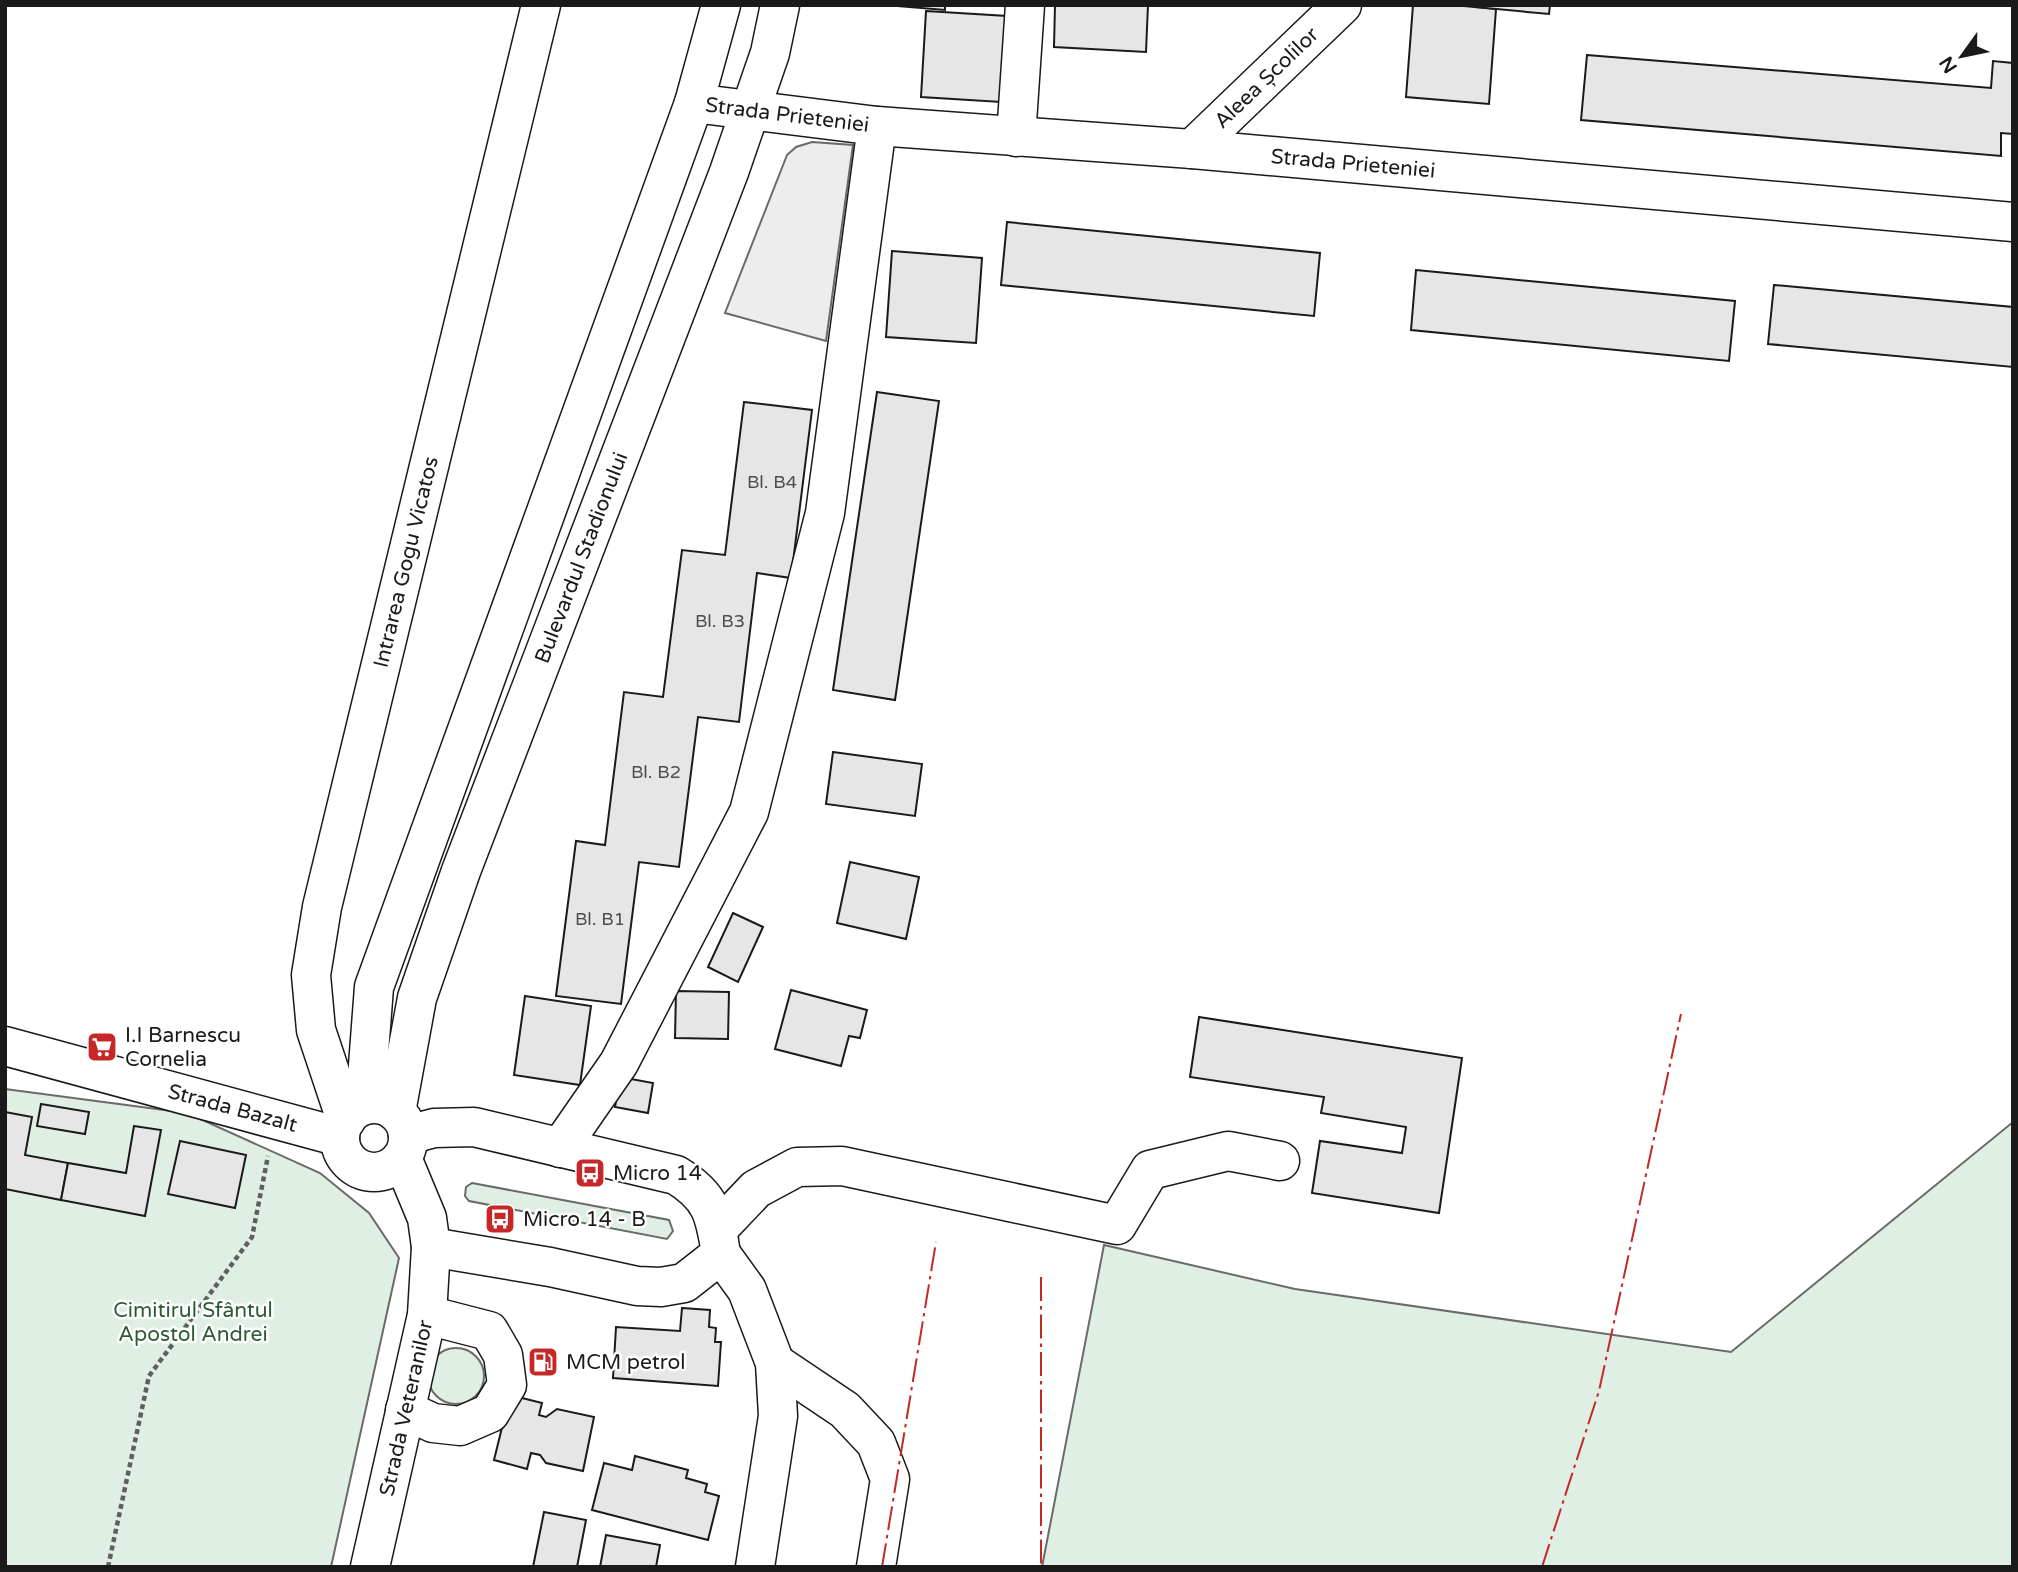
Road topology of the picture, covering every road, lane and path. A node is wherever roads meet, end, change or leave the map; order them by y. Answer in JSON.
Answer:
{"nodes":[{"id":1,"x":541,"y":5,"type":"edge"},
{"id":2,"x":721,"y":5,"type":"edge"},
{"id":3,"x":780,"y":5,"type":"edge"},
{"id":4,"x":1025,"y":5,"type":"edge"},
{"id":5,"x":1342,"y":5,"type":"edge"},
{"id":6,"x":694,"y":103,"type":"junction"},
{"id":7,"x":750,"y":111,"type":"junction"},
{"id":8,"x":877,"y":126,"type":"junction"},
{"id":9,"x":1016,"y":137,"type":"junction"},
{"id":10,"x":1192,"y":149,"type":"junction"},
{"id":11,"x":2013,"y":222,"type":"edge"},
{"id":12,"x":5,"y":1046,"type":"edge"},
{"id":13,"x":275,"y":1120,"type":"junction"},
{"id":14,"x":377,"y":1134,"type":"junction"},
{"id":15,"x":560,"y":1148,"type":"junction"},
{"id":16,"x":1280,"y":1161,"type":"dead end"},
{"id":17,"x":719,"y":1242,"type":"junction"},
{"id":18,"x":431,"y":1247,"type":"junction"},
{"id":19,"x":427,"y":1315,"type":"junction"},
{"id":20,"x":775,"y":1363,"type":"junction"},
{"id":21,"x":405,"y":1410,"type":"junction"},
{"id":22,"x":108,"y":1567,"type":"edge"},
{"id":23,"x":370,"y":1567,"type":"edge"},
{"id":24,"x":755,"y":1567,"type":"edge"},
{"id":25,"x":876,"y":1567,"type":"edge"}],
"edges":[{"from":1,"to":14,"type":"street","name":"Intrarea Gogu Vicatos"},
{"from":2,"to":6,"type":"street"},
{"from":3,"to":7,"type":"street","name":"Bulevardul Stadionului"},
{"from":4,"to":9,"type":"street"},
{"from":5,"to":10,"type":"street","name":"Aleea Școlilor"},
{"from":6,"to":7,"type":"street","name":"Strada Prieteniei"},
{"from":6,"to":14,"type":"street"},
{"from":7,"to":8,"type":"street","name":"Strada Prieteniei"},
{"from":7,"to":14,"type":"street","name":"Bulevardul Stadionului"},
{"from":8,"to":9,"type":"street","name":"Strada Prieteniei"},
{"from":8,"to":15,"type":"street"},
{"from":9,"to":10,"type":"street","name":"Strada Prieteniei"},
{"from":10,"to":11,"type":"street","name":"Strada Prieteniei"},
{"from":12,"to":13,"type":"street","name":"Strada Bazalt"},
{"from":13,"to":14,"type":"street","name":"Strada Bazalt"},
{"from":13,"to":22,"type":"path"},
{"from":14,"to":15,"type":"street"},
{"from":14,"to":18,"type":"street"},
{"from":15,"to":17,"type":"street"},
{"from":16,"to":17,"type":"street"},
{"from":17,"to":18,"type":"street"},
{"from":17,"to":20,"type":"street"},
{"from":18,"to":19,"type":"street","name":"Strada Veteranilor"},
{"from":19,"to":21,"type":"street","name":"Strada Veteranilor"},
{"from":19,"to":21,"type":"street"},
{"from":20,"to":24,"type":"street"},
{"from":20,"to":25,"type":"street"},
{"from":21,"to":23,"type":"street","name":"Strada Veteranilor"}]}
